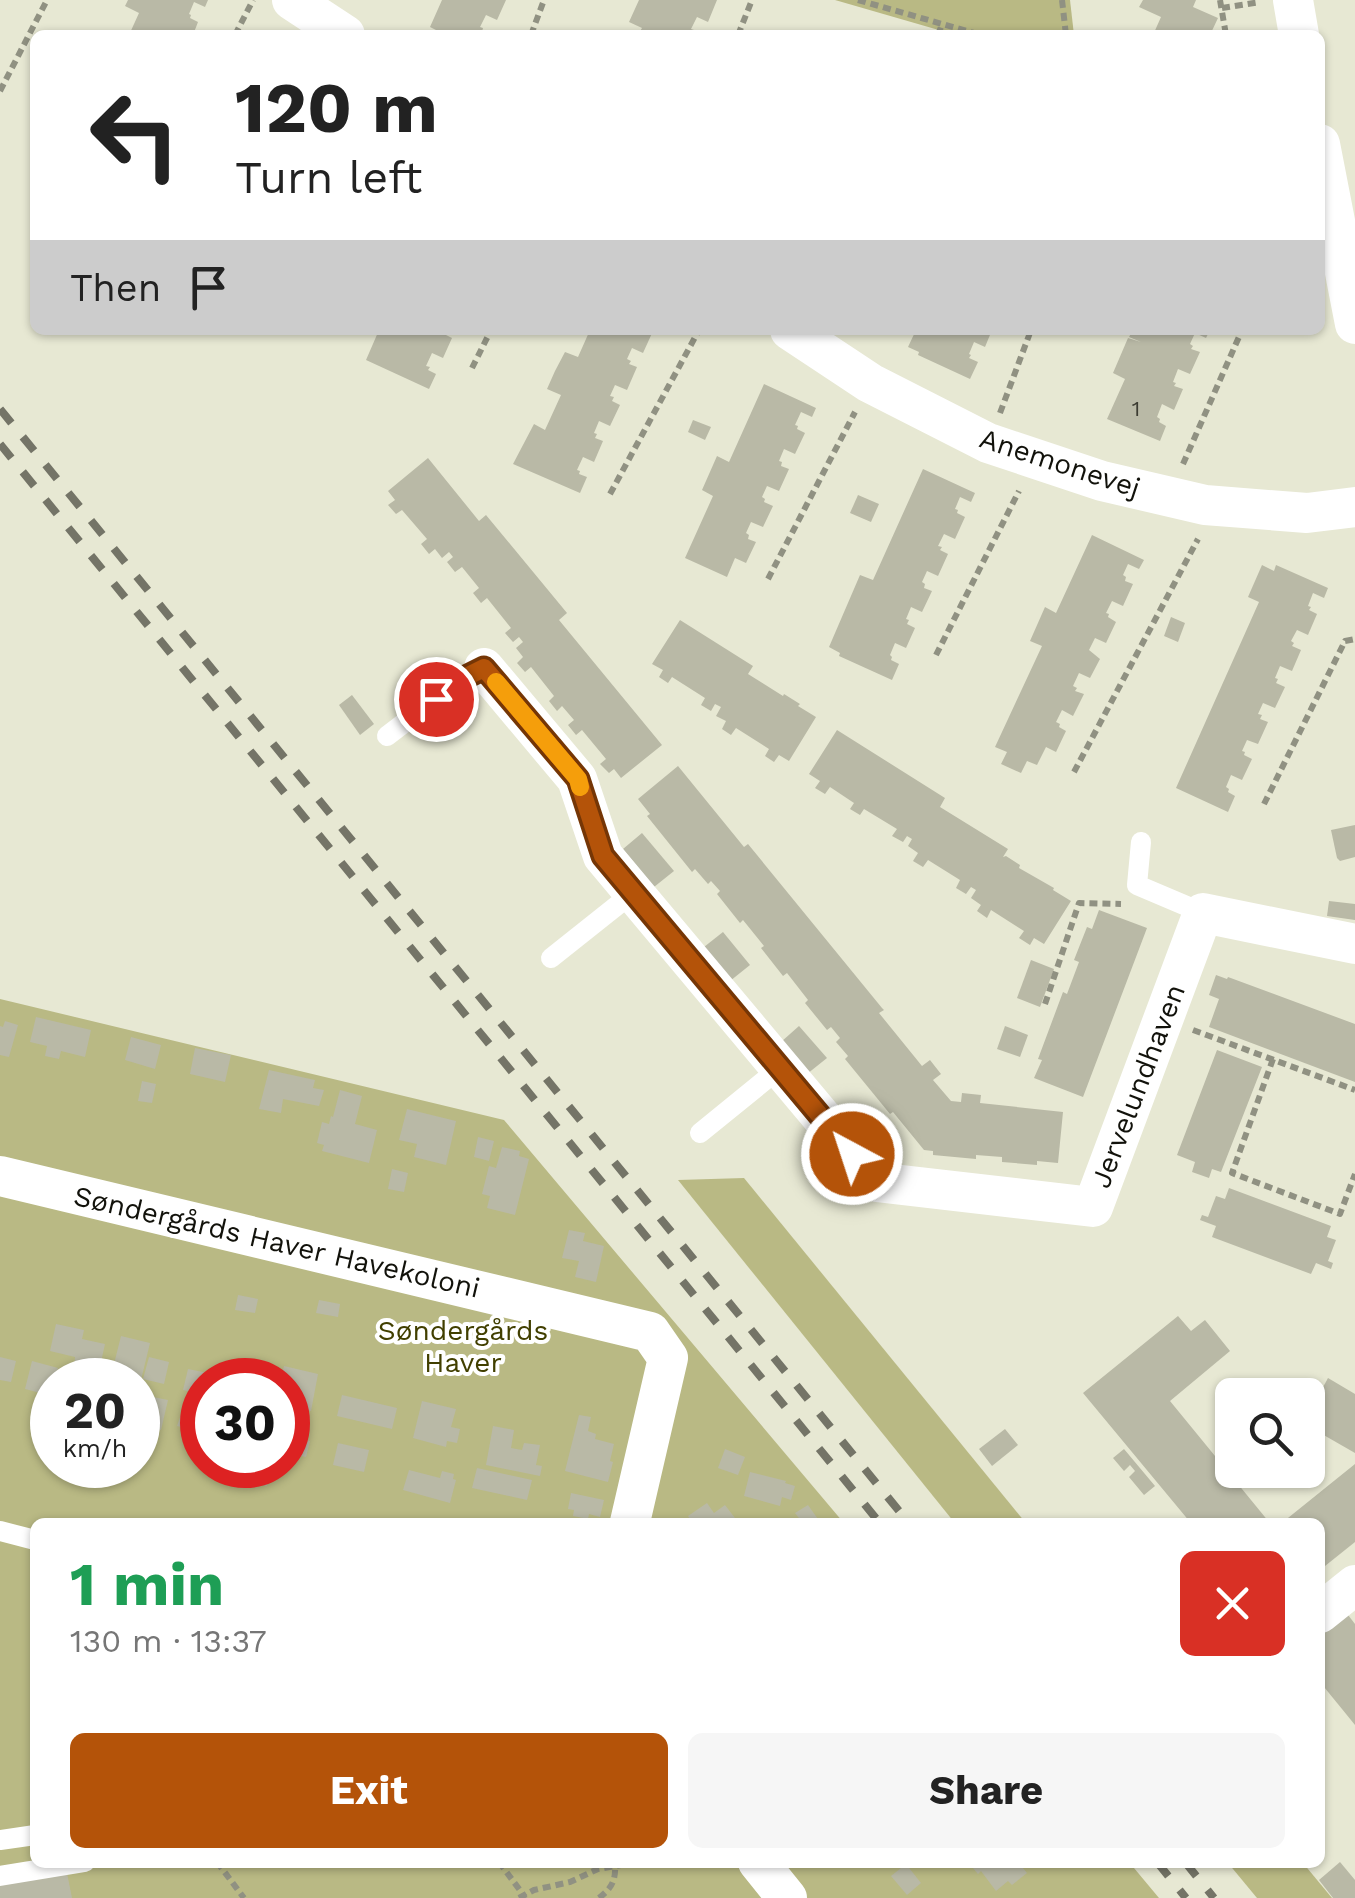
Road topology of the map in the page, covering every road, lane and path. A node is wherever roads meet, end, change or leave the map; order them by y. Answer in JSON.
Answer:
{"nodes":[{"id":1,"x":48,"y":0,"type":"edge"},
{"id":2,"x":252,"y":0,"type":"edge"},
{"id":3,"x":292,"y":0,"type":"edge"},
{"id":4,"x":544,"y":0,"type":"edge"},
{"id":5,"x":752,"y":0,"type":"edge"},
{"id":6,"x":858,"y":0,"type":"edge"},
{"id":7,"x":1062,"y":0,"type":"edge"},
{"id":8,"x":1270,"y":0,"type":"edge"},
{"id":9,"x":1292,"y":0,"type":"edge"},
{"id":10,"x":1221,"y":4,"type":"edge"},
{"id":11,"x":942,"y":24,"type":"junction"},
{"id":12,"x":32,"y":30,"type":"edge"},
{"id":13,"x":237,"y":30,"type":"edge"},
{"id":14,"x":337,"y":30,"type":"edge"},
{"id":15,"x":533,"y":30,"type":"edge"},
{"id":16,"x":740,"y":30,"type":"edge"},
{"id":17,"x":940,"y":30,"type":"edge"},
{"id":18,"x":964,"y":30,"type":"edge"},
{"id":19,"x":1065,"y":30,"type":"edge"},
{"id":20,"x":1225,"y":30,"type":"edge"},
{"id":21,"x":1299,"y":30,"type":"edge"},
{"id":22,"x":30,"y":34,"type":"edge"},
{"id":23,"x":0,"y":90,"type":"edge"},
{"id":24,"x":1325,"y":170,"type":"edge"},
{"id":25,"x":1355,"y":324,"type":"edge"},
{"id":26,"x":488,"y":335,"type":"edge"},
{"id":27,"x":696,"y":335,"type":"edge"},
{"id":28,"x":798,"y":335,"type":"edge"},
{"id":29,"x":1029,"y":335,"type":"edge"},
{"id":30,"x":1240,"y":335,"type":"edge"},
{"id":31,"x":472,"y":368,"type":"dead end"},
{"id":32,"x":870,"y":383,"type":"junction"},
{"id":33,"x":988,"y":442,"type":"junction"},
{"id":34,"x":1035,"y":460,"type":"junction"},
{"id":35,"x":610,"y":494,"type":"dead end"},
{"id":36,"x":1187,"y":501,"type":"junction"},
{"id":37,"x":1355,"y":507,"type":"edge"},
{"id":38,"x":768,"y":579,"type":"dead end"},
{"id":39,"x":1355,"y":639,"type":"edge"},
{"id":40,"x":936,"y":655,"type":"dead end"},
{"id":41,"x":484,"y":668,"type":"joint"},
{"id":42,"x":387,"y":736,"type":"dead end"},
{"id":43,"x":1074,"y":772,"type":"dead end"},
{"id":44,"x":1264,"y":804,"type":"dead end"},
{"id":45,"x":1141,"y":842,"type":"dead end"},
{"id":46,"x":1137,"y":885,"type":"junction"},
{"id":47,"x":634,"y":892,"type":"junction"},
{"id":48,"x":1204,"y":913,"type":"junction"},
{"id":49,"x":1355,"y":944,"type":"edge"},
{"id":50,"x":551,"y":958,"type":"dead end"},
{"id":51,"x":1045,"y":1004,"type":"dead end"},
{"id":52,"x":1164,"y":1019,"type":"junction"},
{"id":53,"x":1273,"y":1060,"type":"junction"},
{"id":54,"x":780,"y":1068,"type":"junction"},
{"id":55,"x":1355,"y":1090,"type":"edge"},
{"id":56,"x":700,"y":1133,"type":"dead end"},
{"id":57,"x":1355,"y":1174,"type":"edge"},
{"id":58,"x":0,"y":1176,"type":"edge"},
{"id":59,"x":631,"y":1518,"type":"edge"},
{"id":60,"x":0,"y":1531,"type":"edge"},
{"id":61,"x":30,"y":1539,"type":"edge"},
{"id":62,"x":1355,"y":1585,"type":"edge"},
{"id":63,"x":1325,"y":1609,"type":"edge"},
{"id":64,"x":30,"y":1836,"type":"edge"},
{"id":65,"x":0,"y":1840,"type":"edge"},
{"id":66,"x":49,"y":1868,"type":"edge"},
{"id":67,"x":222,"y":1868,"type":"edge"},
{"id":68,"x":502,"y":1868,"type":"edge"},
{"id":69,"x":602,"y":1868,"type":"edge"},
{"id":70,"x":615,"y":1868,"type":"edge"},
{"id":71,"x":763,"y":1868,"type":"edge"},
{"id":72,"x":0,"y":1876,"type":"edge"},
{"id":73,"x":523,"y":1897,"type":"edge"},
{"id":74,"x":244,"y":1898,"type":"edge"},
{"id":75,"x":600,"y":1898,"type":"edge"},
{"id":76,"x":787,"y":1898,"type":"edge"}],
"edges":[{"from":1,"to":12,"type":"path"},
{"from":2,"to":13,"type":"path"},
{"from":3,"to":14,"type":"street"},
{"from":4,"to":15,"type":"path"},
{"from":5,"to":16,"type":"path"},
{"from":6,"to":11,"type":"path"},
{"from":7,"to":19,"type":"path"},
{"from":8,"to":10,"type":"path"},
{"from":9,"to":21,"type":"street"},
{"from":10,"to":20,"type":"path"},
{"from":11,"to":17,"type":"path"},
{"from":11,"to":18,"type":"path"},
{"from":22,"to":23,"type":"path"},
{"from":24,"to":25,"type":"street"},
{"from":26,"to":31,"type":"path"},
{"from":27,"to":35,"type":"path"},
{"from":28,"to":32,"type":"street","name":"Anemonevej"},
{"from":29,"to":33,"type":"path"},
{"from":30,"to":36,"type":"path"},
{"from":32,"to":33,"type":"street","name":"Anemonevej"},
{"from":32,"to":38,"type":"path"},
{"from":33,"to":34,"type":"street","name":"Anemonevej"},
{"from":34,"to":36,"type":"street","name":"Anemonevej"},
{"from":34,"to":40,"type":"path"},
{"from":36,"to":37,"type":"street","name":"Anemonevej"},
{"from":36,"to":43,"type":"path"},
{"from":39,"to":44,"type":"path"},
{"from":41,"to":42,"type":"lane"},
{"from":41,"to":47,"type":"street","name":"Jervelundhaven"},
{"from":45,"to":46,"type":"lane"},
{"from":46,"to":48,"type":"lane"},
{"from":46,"to":51,"type":"path"},
{"from":47,"to":50,"type":"lane"},
{"from":47,"to":54,"type":"street","name":"Jervelundhaven"},
{"from":48,"to":49,"type":"street"},
{"from":48,"to":52,"type":"street","name":"Jervelundhaven"},
{"from":52,"to":53,"type":"path"},
{"from":52,"to":54,"type":"street","name":"Jervelundhaven"},
{"from":53,"to":55,"type":"path"},
{"from":53,"to":57,"type":"path"},
{"from":54,"to":56,"type":"lane"},
{"from":58,"to":59,"type":"street","name":"Søndergårds Haver Havekoloni"},
{"from":60,"to":61,"type":"lane"},
{"from":62,"to":63,"type":"street"},
{"from":64,"to":65,"type":"lane"},
{"from":66,"to":72,"type":"lane"},
{"from":67,"to":74,"type":"path"},
{"from":68,"to":73,"type":"path"},
{"from":69,"to":73,"type":"path"},
{"from":70,"to":75,"type":"path"},
{"from":71,"to":76,"type":"street"}]}
